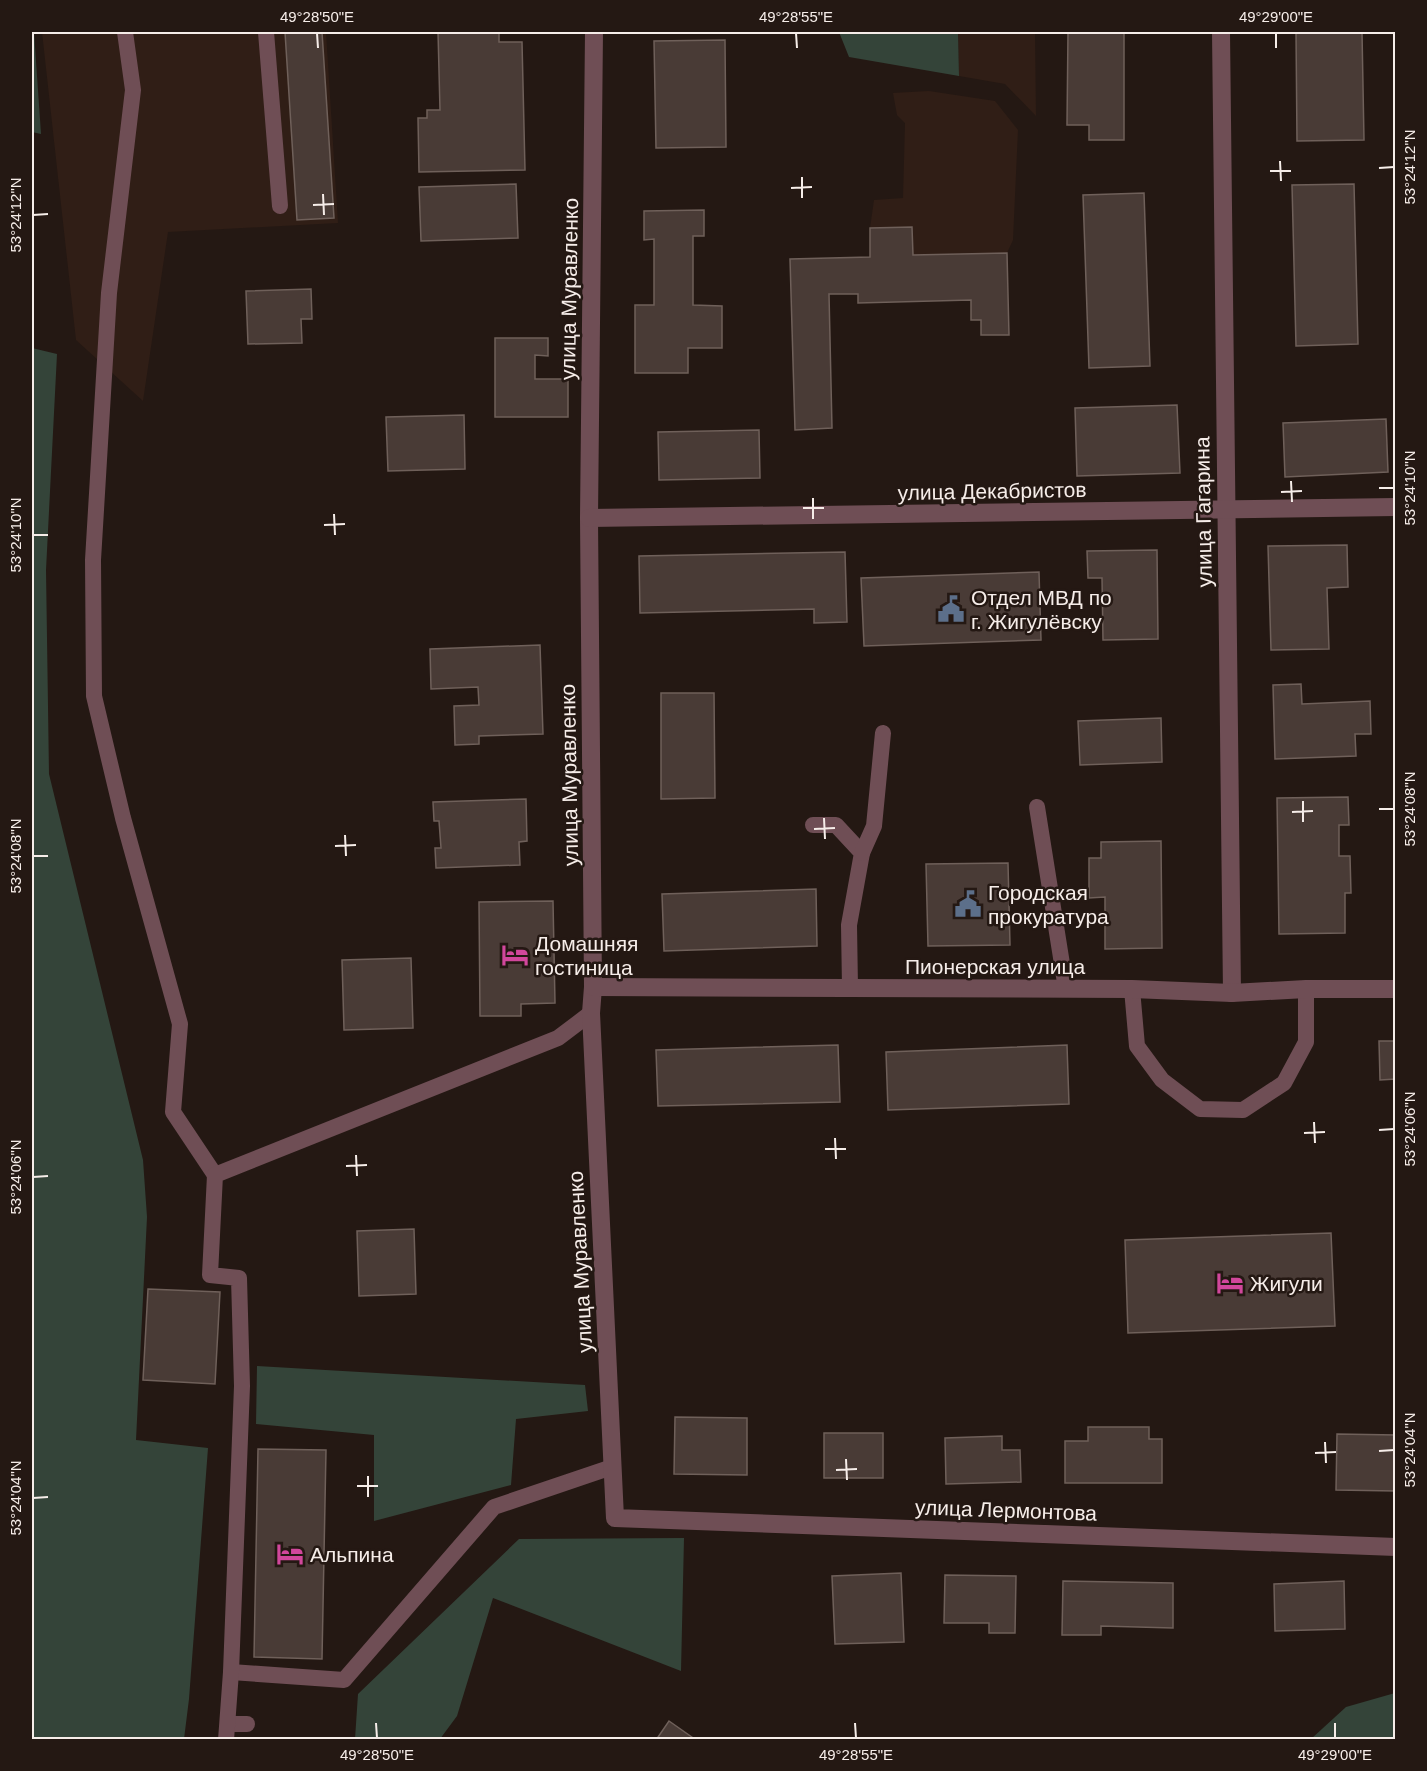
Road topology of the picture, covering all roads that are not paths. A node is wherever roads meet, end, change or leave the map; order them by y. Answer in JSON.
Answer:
{"nodes":[{"id":1,"x":125,"y":32,"type":"edge"},
{"id":2,"x":266,"y":32,"type":"edge"},
{"id":3,"x":594,"y":32,"type":"edge"},
{"id":4,"x":1221,"y":32,"type":"edge"},
{"id":5,"x":279,"y":206,"type":"dead end"},
{"id":6,"x":1395,"y":507,"type":"edge"},
{"id":7,"x":1226,"y":510,"type":"junction"},
{"id":8,"x":589,"y":518,"type":"junction"},
{"id":9,"x":883,"y":733,"type":"dead end"},
{"id":10,"x":1037,"y":807,"type":"dead end"},
{"id":11,"x":813,"y":825,"type":"dead end"},
{"id":12,"x":862,"y":853,"type":"junction"},
{"id":13,"x":593,"y":987,"type":"junction"},
{"id":14,"x":850,"y":988,"type":"junction"},
{"id":15,"x":1395,"y":988,"type":"edge"},
{"id":16,"x":1066,"y":989,"type":"junction"},
{"id":17,"x":1132,"y":989,"type":"junction"},
{"id":18,"x":1306,"y":989,"type":"junction"},
{"id":19,"x":1232,"y":993,"type":"junction"},
{"id":20,"x":591,"y":1013,"type":"junction"},
{"id":21,"x":215,"y":1175,"type":"junction"},
{"id":22,"x":612,"y":1467,"type":"junction"},
{"id":23,"x":615,"y":1518,"type":"joint"},
{"id":24,"x":1395,"y":1547,"type":"edge"},
{"id":25,"x":231,"y":1672,"type":"junction"},
{"id":26,"x":247,"y":1724,"type":"dead end"},
{"id":27,"x":227,"y":1732,"type":"edge"}],
"edges":[{"from":1,"to":21,"type":"lane"},
{"from":2,"to":5,"type":"lane"},
{"from":3,"to":8,"type":"street","name":"улица Муравленко"},
{"from":4,"to":7,"type":"street","name":"улица Гагарина"},
{"from":6,"to":7,"type":"street","name":"улица Декабристов"},
{"from":7,"to":8,"type":"street","name":"улица Декабристов"},
{"from":7,"to":19,"type":"street","name":"улица Гагарина"},
{"from":8,"to":13,"type":"street","name":"улица Муравленко"},
{"from":9,"to":12,"type":"lane"},
{"from":10,"to":16,"type":"lane"},
{"from":11,"to":12,"type":"lane"},
{"from":12,"to":14,"type":"lane"},
{"from":13,"to":14,"type":"street","name":"Пионерская улица"},
{"from":13,"to":20,"type":"street","name":"улица Муравленко"},
{"from":14,"to":16,"type":"street","name":"Пионерская улица"},
{"from":15,"to":18,"type":"street","name":"Пионерская улица"},
{"from":16,"to":17,"type":"street","name":"Пионерская улица"},
{"from":17,"to":18,"type":"lane"},
{"from":17,"to":19,"type":"street","name":"Пионерская улица"},
{"from":18,"to":19,"type":"street","name":"Пионерская улица"},
{"from":20,"to":21,"type":"lane"},
{"from":20,"to":22,"type":"street","name":"улица Муравленко"},
{"from":21,"to":25,"type":"lane"},
{"from":22,"to":23,"type":"street","name":"улица Муравленко"},
{"from":22,"to":25,"type":"lane"},
{"from":23,"to":24,"type":"street","name":"улица Лермонтова"},
{"from":25,"to":27,"type":"lane"},
{"from":26,"to":27,"type":"lane"}]}
